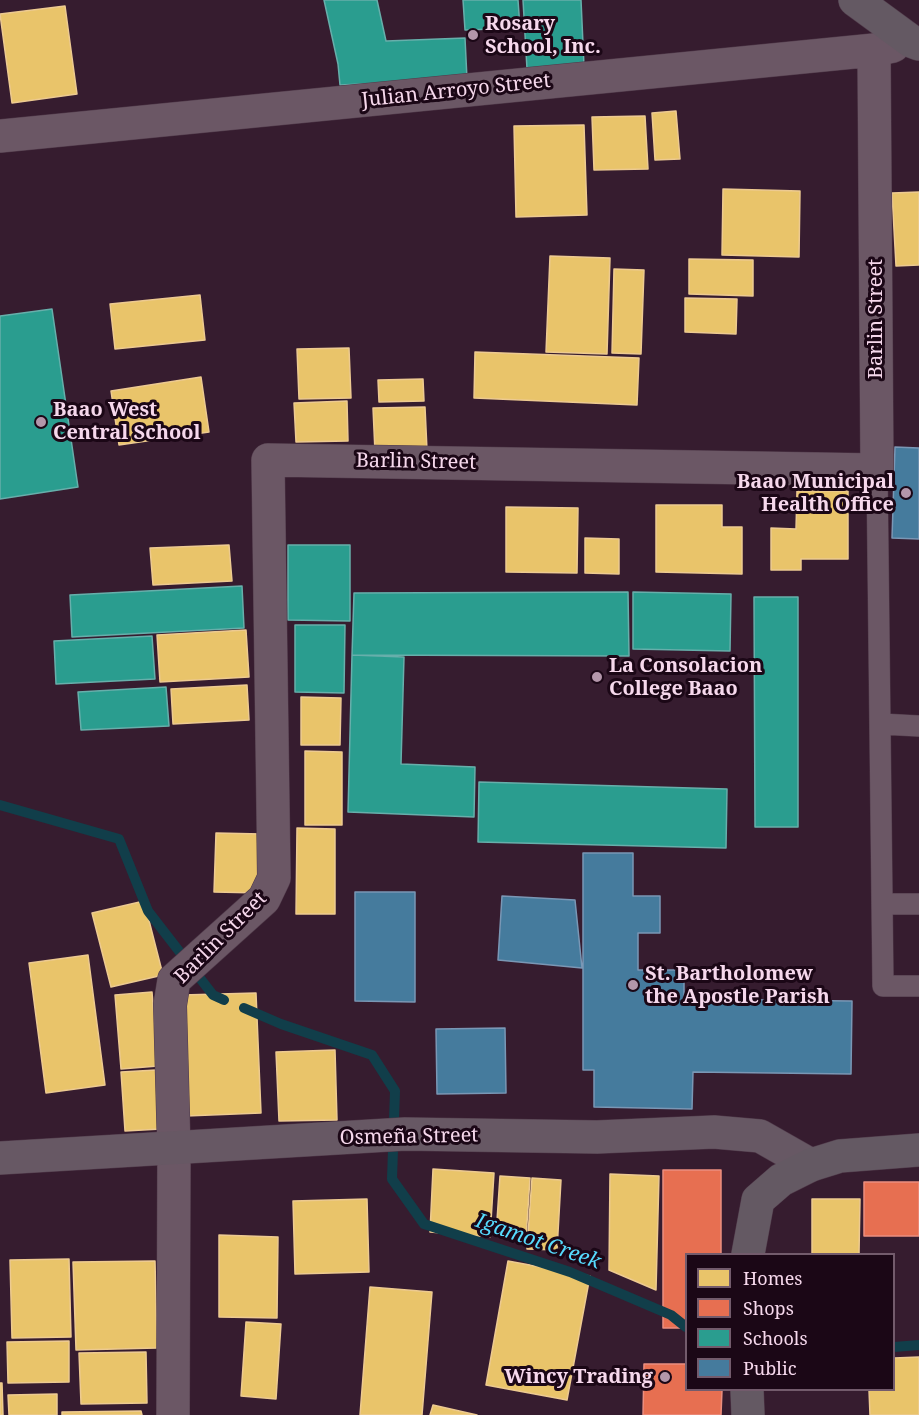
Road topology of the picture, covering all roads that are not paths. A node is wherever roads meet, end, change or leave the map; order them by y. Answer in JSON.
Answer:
{"nodes":[{"id":1,"x":855,"y":0,"type":"edge"},
{"id":2,"x":915,"y":42,"type":"edge"},
{"id":3,"x":874,"y":50,"type":"junction"},
{"id":4,"x":0,"y":136,"type":"edge"},
{"id":5,"x":877,"y":470,"type":"junction"},
{"id":6,"x":881,"y":724,"type":"junction"},
{"id":7,"x":919,"y":726,"type":"edge"},
{"id":8,"x":882,"y":904,"type":"junction"},
{"id":9,"x":919,"y":904,"type":"edge"},
{"id":10,"x":919,"y":986,"type":"edge"},
{"id":11,"x":174,"y":1149,"type":"junction"},
{"id":12,"x":919,"y":1150,"type":"edge"},
{"id":13,"x":0,"y":1158,"type":"edge"},
{"id":14,"x":810,"y":1165,"type":"junction"},
{"id":15,"x":748,"y":1253,"type":"edge"},
{"id":16,"x":747,"y":1391,"type":"edge"},
{"id":17,"x":173,"y":1415,"type":"edge"},
{"id":18,"x":748,"y":1415,"type":"edge"}],
"edges":[{"from":1,"to":2,"type":"main road"},
{"from":2,"to":3,"type":"street","name":"Julian Arroyo Street"},
{"from":3,"to":4,"type":"street","name":"Julian Arroyo Street"},
{"from":3,"to":5,"type":"street","name":"Barlin Street"},
{"from":5,"to":6,"type":"lane"},
{"from":5,"to":11,"type":"street","name":"Barlin Street"},
{"from":6,"to":7,"type":"lane"},
{"from":6,"to":8,"type":"lane"},
{"from":8,"to":9,"type":"lane"},
{"from":8,"to":10,"type":"lane"},
{"from":11,"to":13,"type":"street","name":"Osmeña Street"},
{"from":11,"to":14,"type":"street","name":"Osmeña Street"},
{"from":11,"to":17,"type":"street","name":"Barlin Street"},
{"from":12,"to":14,"type":"main road"},
{"from":14,"to":15,"type":"main road"},
{"from":16,"to":18,"type":"main road"}]}
